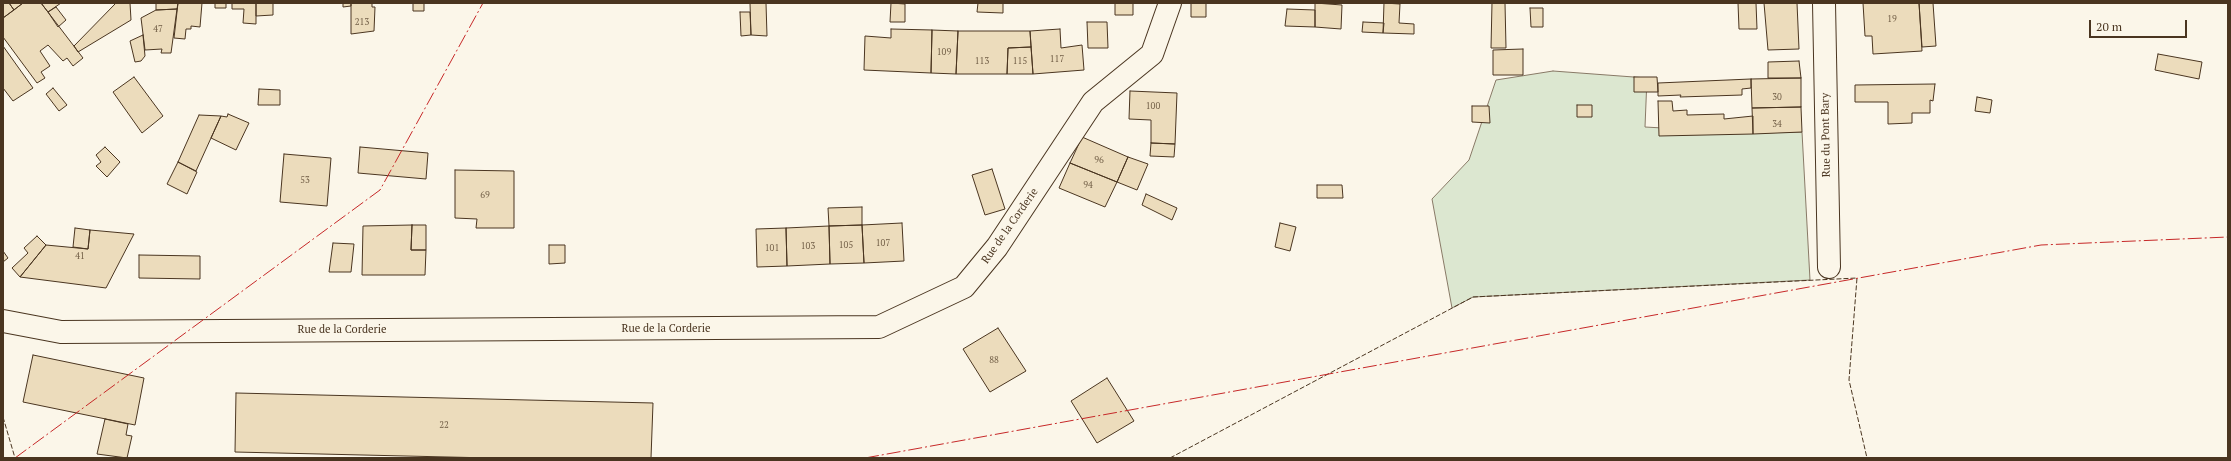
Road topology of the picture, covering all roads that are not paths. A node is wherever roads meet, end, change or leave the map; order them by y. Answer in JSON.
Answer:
{"nodes":[{"id":1,"x":1170,"y":3,"type":"edge"},
{"id":2,"x":1824,"y":3,"type":"edge"},
{"id":3,"x":1829,"y":267,"type":"dead end"},
{"id":4,"x":3,"y":321,"type":"edge"}],
"edges":[{"from":1,"to":4,"type":"street","name":"Rue de la Corderie"},
{"from":2,"to":3,"type":"street","name":"Rue du Pont Bary"}]}
